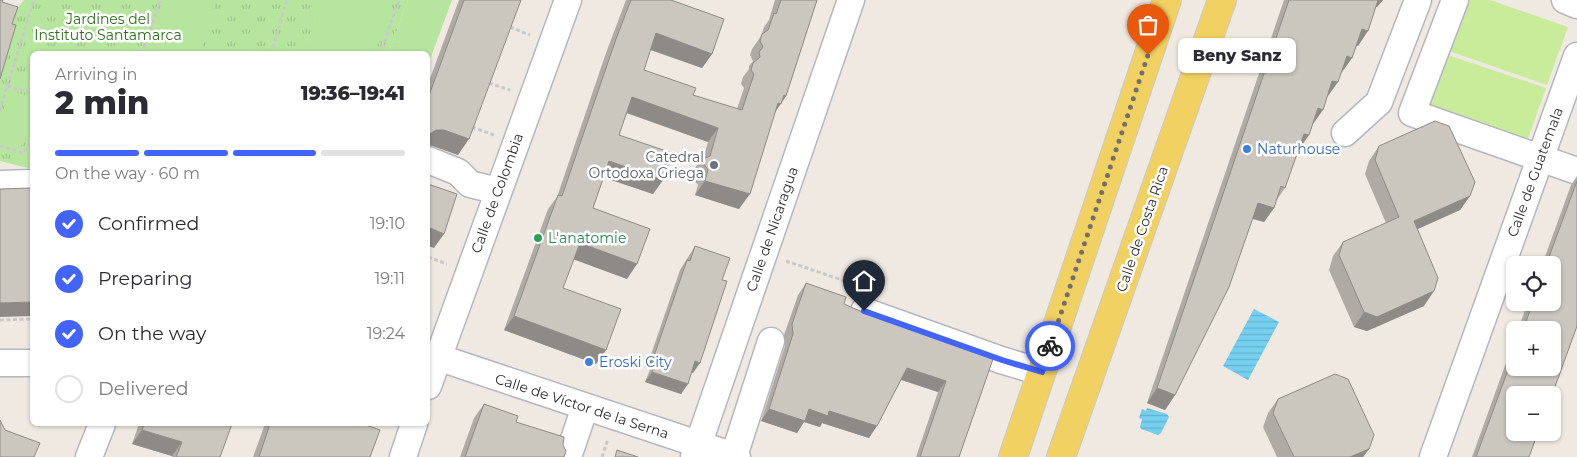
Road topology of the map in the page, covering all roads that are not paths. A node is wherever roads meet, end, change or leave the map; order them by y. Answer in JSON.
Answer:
{"nodes":[{"id":1,"x":568,"y":0,"type":"edge"},
{"id":2,"x":851,"y":0,"type":"edge"},
{"id":3,"x":1167,"y":0,"type":"edge"},
{"id":4,"x":1222,"y":0,"type":"edge"},
{"id":5,"x":1418,"y":0,"type":"edge"},
{"id":6,"x":1455,"y":0,"type":"edge"},
{"id":7,"x":1565,"y":0,"type":"edge"},
{"id":8,"x":1577,"y":5,"type":"edge"},
{"id":9,"x":1577,"y":56,"type":"edge"},
{"id":10,"x":1345,"y":133,"type":"dead end"},
{"id":11,"x":1540,"y":158,"type":"junction"},
{"id":12,"x":430,"y":161,"type":"edge"},
{"id":13,"x":430,"y":170,"type":"edge"},
{"id":14,"x":1577,"y":171,"type":"edge"},
{"id":15,"x":30,"y":183,"type":"edge"},
{"id":16,"x":0,"y":184,"type":"edge"},
{"id":17,"x":470,"y":184,"type":"junction"},
{"id":18,"x":498,"y":191,"type":"junction"},
{"id":19,"x":864,"y":311,"type":"edge"},
{"id":20,"x":771,"y":341,"type":"dead end"},
{"id":21,"x":432,"y":357,"type":"edge"},
{"id":22,"x":0,"y":363,"type":"edge"},
{"id":23,"x":30,"y":363,"type":"edge"},
{"id":24,"x":430,"y":372,"type":"edge"},
{"id":25,"x":1042,"y":372,"type":"junction"},
{"id":26,"x":593,"y":409,"type":"junction"},
{"id":27,"x":101,"y":426,"type":"edge"},
{"id":28,"x":413,"y":426,"type":"edge"},
{"id":29,"x":696,"y":451,"type":"edge"},
{"id":30,"x":89,"y":457,"type":"edge"},
{"id":31,"x":403,"y":457,"type":"edge"},
{"id":32,"x":568,"y":457,"type":"edge"},
{"id":33,"x":598,"y":457,"type":"edge"},
{"id":34,"x":735,"y":457,"type":"edge"},
{"id":35,"x":1013,"y":457,"type":"edge"},
{"id":36,"x":1062,"y":457,"type":"edge"},
{"id":37,"x":1433,"y":457,"type":"edge"}],
"edges":[{"from":1,"to":18,"type":"street","name":"Calle de Colombia"},
{"from":2,"to":29,"type":"street","name":"Calle de Nicaragua"},
{"from":3,"to":25,"type":"main road"},
{"from":4,"to":36,"type":"main road","name":"Calle de Costa Rica"},
{"from":5,"to":10,"type":"street"},
{"from":6,"to":11,"type":"street"},
{"from":7,"to":8,"type":"street"},
{"from":9,"to":11,"type":"street","name":"Calle de Guatemala"},
{"from":11,"to":14,"type":"street"},
{"from":11,"to":37,"type":"street","name":"Calle de Guatemala"},
{"from":12,"to":17,"type":"street"},
{"from":13,"to":17,"type":"street"},
{"from":15,"to":16,"type":"street"},
{"from":17,"to":18,"type":"street"},
{"from":18,"to":21,"type":"street","name":"Calle de Colombia"},
{"from":19,"to":25,"type":"street"},
{"from":20,"to":34,"type":"street"},
{"from":21,"to":24,"type":"street","name":"Calle de Colombia"},
{"from":21,"to":26,"type":"street","name":"Calle de Víctor de la Serna"},
{"from":22,"to":23,"type":"street"},
{"from":25,"to":35,"type":"main road"},
{"from":26,"to":29,"type":"street","name":"Calle de Víctor de la Serna"},
{"from":26,"to":32,"type":"street"},
{"from":26,"to":33,"type":"street"},
{"from":27,"to":30,"type":"street"},
{"from":28,"to":31,"type":"street"},
{"from":29,"to":34,"type":"street","name":"Calle de Víctor de la Serna"}]}
